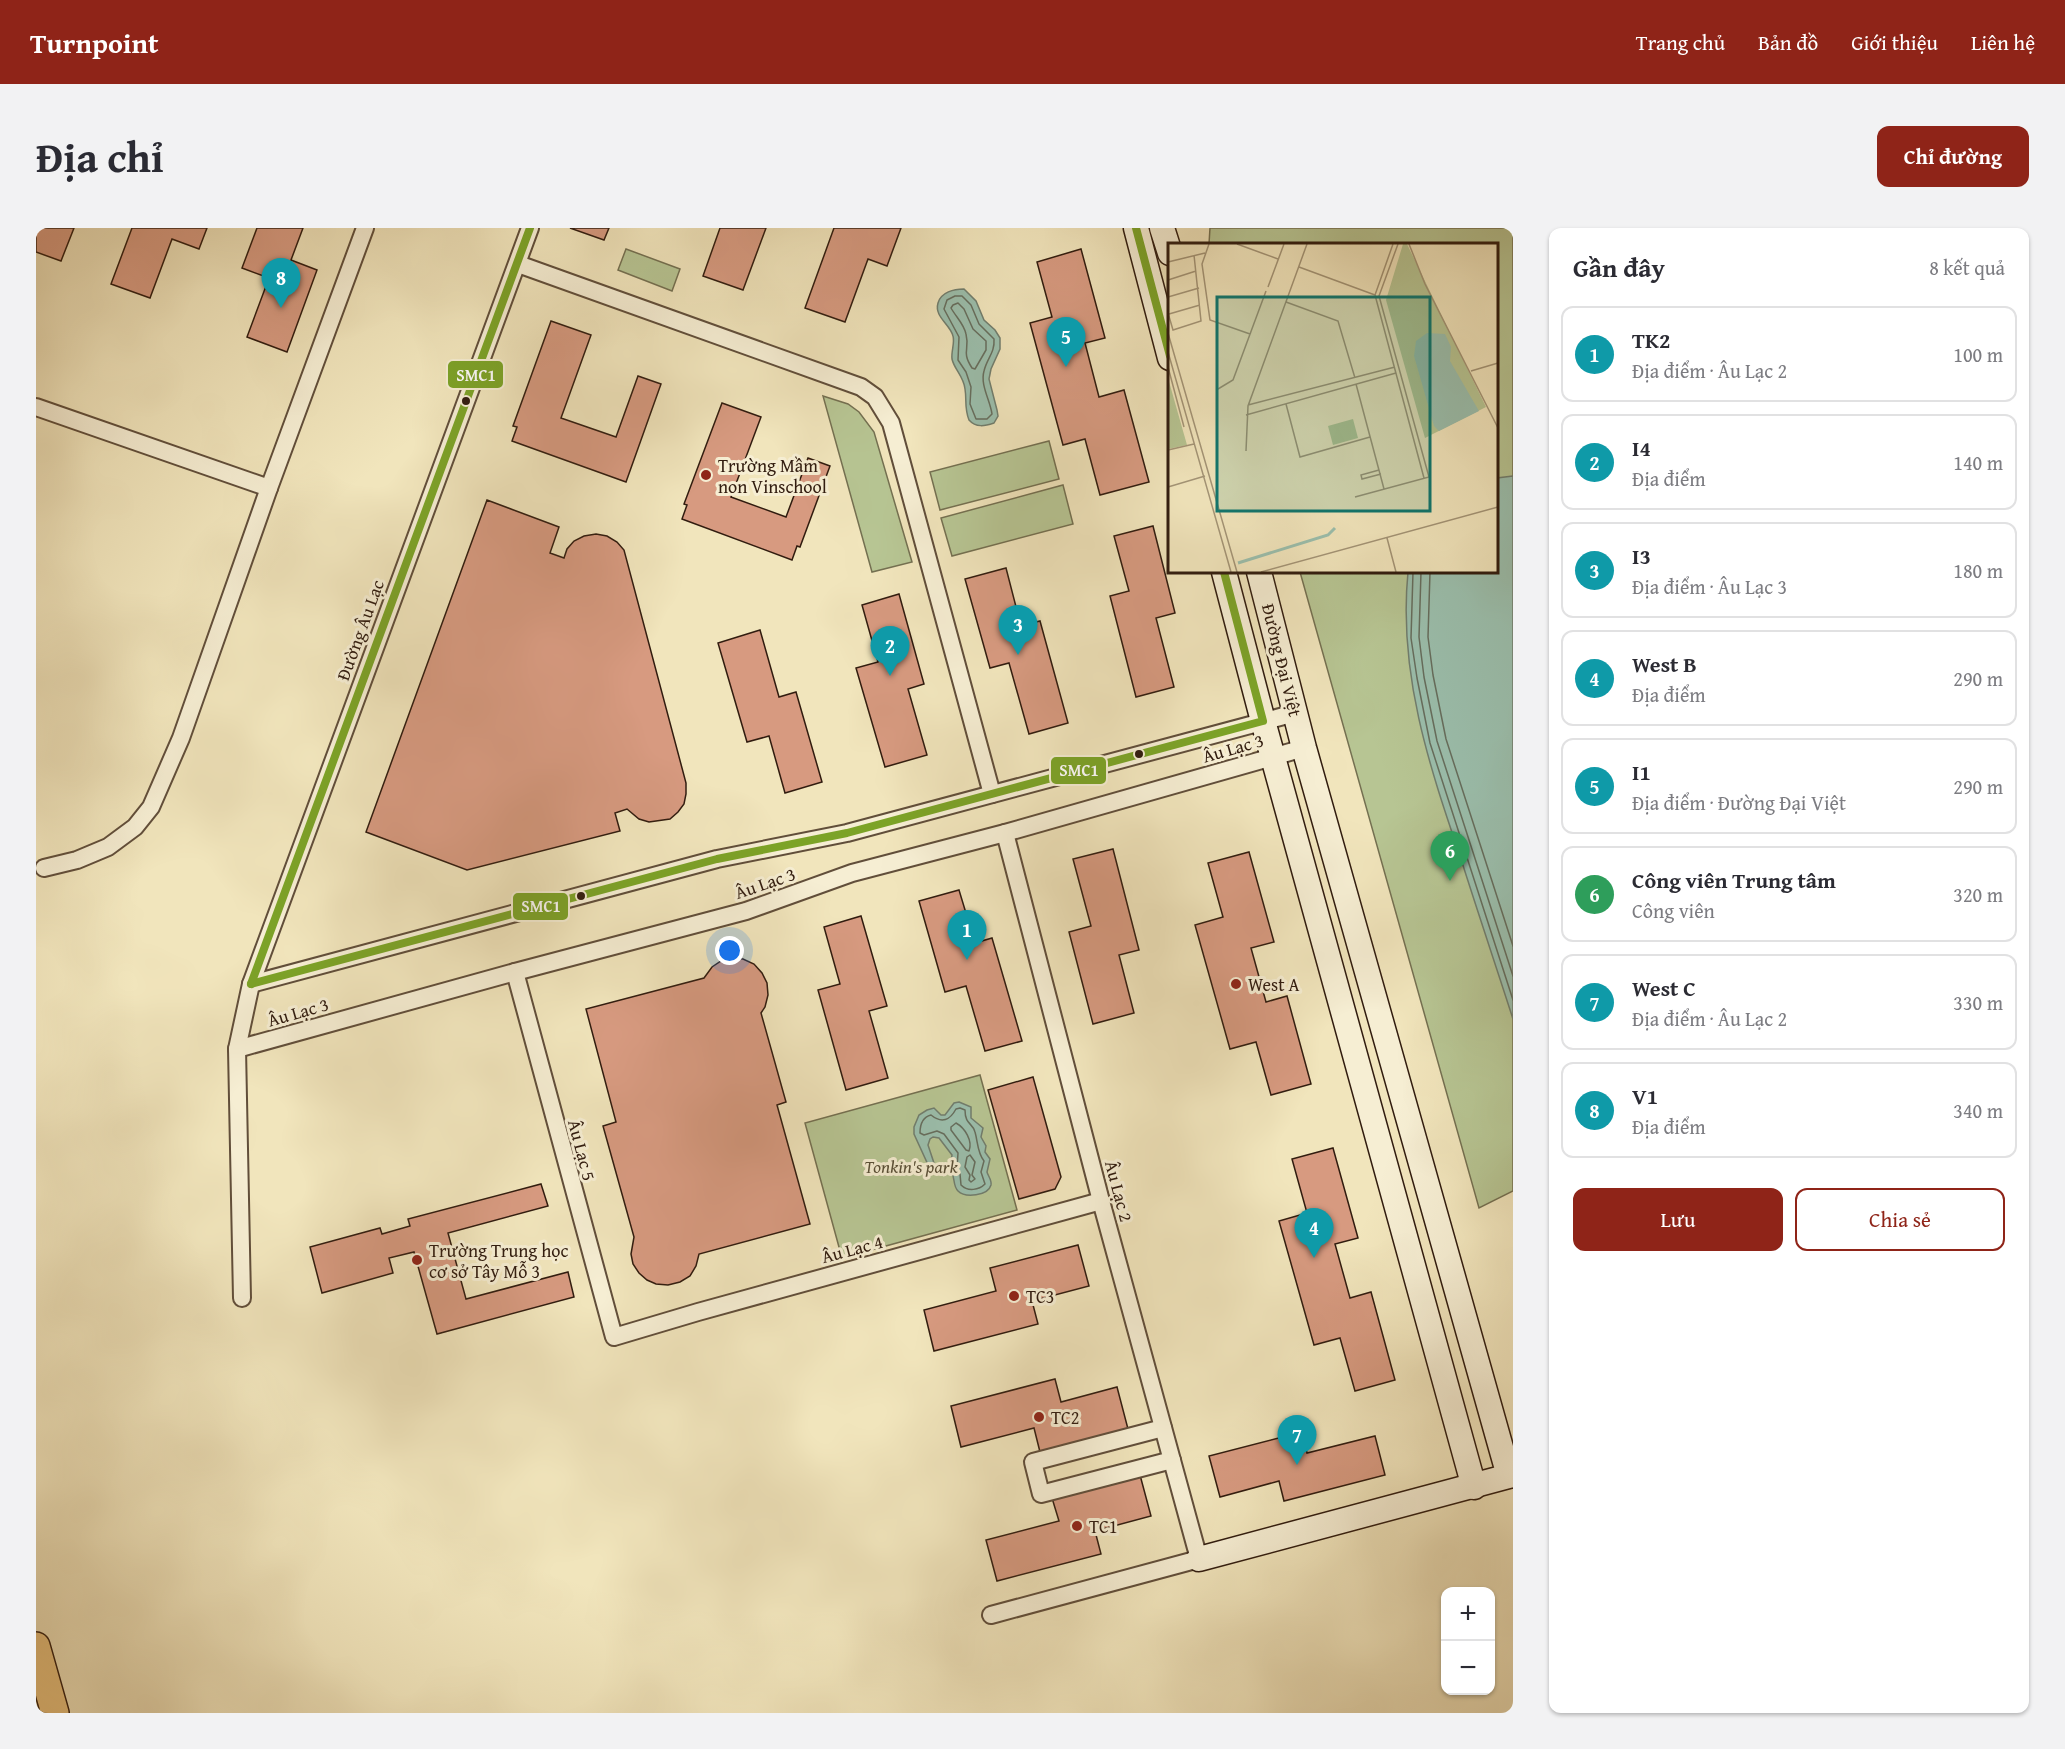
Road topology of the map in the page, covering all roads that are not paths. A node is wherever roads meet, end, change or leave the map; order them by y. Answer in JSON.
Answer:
{"nodes":[{"id":1,"x":365,"y":228,"type":"edge"},
{"id":2,"x":530,"y":228,"type":"edge"},
{"id":3,"x":1136,"y":228,"type":"edge"},
{"id":4,"x":1162,"y":228,"type":"edge"},
{"id":5,"x":1168,"y":247,"type":"edge"},
{"id":6,"x":518,"y":264,"type":"junction"},
{"id":7,"x":1168,"y":350,"type":"edge"},
{"id":8,"x":36,"y":407,"type":"edge"},
{"id":9,"x":269,"y":488,"type":"junction"},
{"id":10,"x":1224,"y":573,"type":"edge"},
{"id":11,"x":1259,"y":573,"type":"edge"},
{"id":12,"x":1295,"y":713,"type":"junction"},
{"id":13,"x":1263,"y":721,"type":"junction"},
{"id":14,"x":1304,"y":748,"type":"junction"},
{"id":15,"x":1274,"y":757,"type":"junction"},
{"id":16,"x":993,"y":794,"type":"junction"},
{"id":17,"x":1005,"y":833,"type":"junction"},
{"id":18,"x":44,"y":867,"type":"dead end"},
{"id":19,"x":515,"y":972,"type":"junction"},
{"id":20,"x":251,"y":984,"type":"junction"},
{"id":21,"x":237,"y":1049,"type":"junction"},
{"id":22,"x":1101,"y":1201,"type":"junction"},
{"id":23,"x":242,"y":1299,"type":"dead end"},
{"id":24,"x":614,"y":1337,"type":"joint"},
{"id":25,"x":1163,"y":1428,"type":"junction"},
{"id":26,"x":1172,"y":1460,"type":"junction"},
{"id":27,"x":1474,"y":1487,"type":"junction"},
{"id":28,"x":1199,"y":1559,"type":"junction"},
{"id":29,"x":991,"y":1614,"type":"dead end"},
{"id":30,"x":36,"y":1646,"type":"edge"},
{"id":31,"x":55,"y":1713,"type":"edge"}],
"edges":[{"from":1,"to":9,"type":"street"},
{"from":2,"to":6,"type":"street","name":"Đường Âu Lạc"},
{"from":3,"to":7,"type":"street"},
{"from":4,"to":5,"type":"street"},
{"from":6,"to":16,"type":"street"},
{"from":6,"to":20,"type":"street","name":"Đường Âu Lạc"},
{"from":8,"to":9,"type":"street"},
{"from":9,"to":18,"type":"street"},
{"from":10,"to":13,"type":"street","name":"Đường Đại Việt"},
{"from":11,"to":12,"type":"street","name":"Đường Đại Việt"},
{"from":12,"to":13,"type":"street","name":"Âu Lạc 3"},
{"from":12,"to":14,"type":"street","name":"Đường Đại Việt"},
{"from":13,"to":15,"type":"street","name":"Đường Đại Việt"},
{"from":13,"to":16,"type":"street","name":"Âu Lạc 3"},
{"from":14,"to":15,"type":"street","name":"Âu Lạc 3"},
{"from":14,"to":27,"type":"street","name":"Đường Đại Việt"},
{"from":15,"to":17,"type":"street","name":"Âu Lạc 3"},
{"from":15,"to":27,"type":"street","name":"Đường Đại Việt"},
{"from":16,"to":20,"type":"street","name":"Âu Lạc 3"},
{"from":17,"to":19,"type":"street","name":"Âu Lạc 3"},
{"from":17,"to":22,"type":"street","name":"Âu Lạc 2"},
{"from":19,"to":21,"type":"street","name":"Âu Lạc 3"},
{"from":19,"to":24,"type":"street","name":"Âu Lạc 5"},
{"from":20,"to":21,"type":"street","name":"Đường Âu Lạc"},
{"from":21,"to":23,"type":"street","name":"Đường Âu Lạc"},
{"from":22,"to":24,"type":"street","name":"Âu Lạc 4"},
{"from":22,"to":25,"type":"street","name":"Âu Lạc 2"},
{"from":25,"to":26,"type":"street","name":"Âu Lạc 2"},
{"from":25,"to":26,"type":"street"},
{"from":26,"to":28,"type":"street","name":"Âu Lạc 2"},
{"from":27,"to":28,"type":"street"},
{"from":28,"to":29,"type":"street"},
{"from":30,"to":31,"type":"main road"}]}
